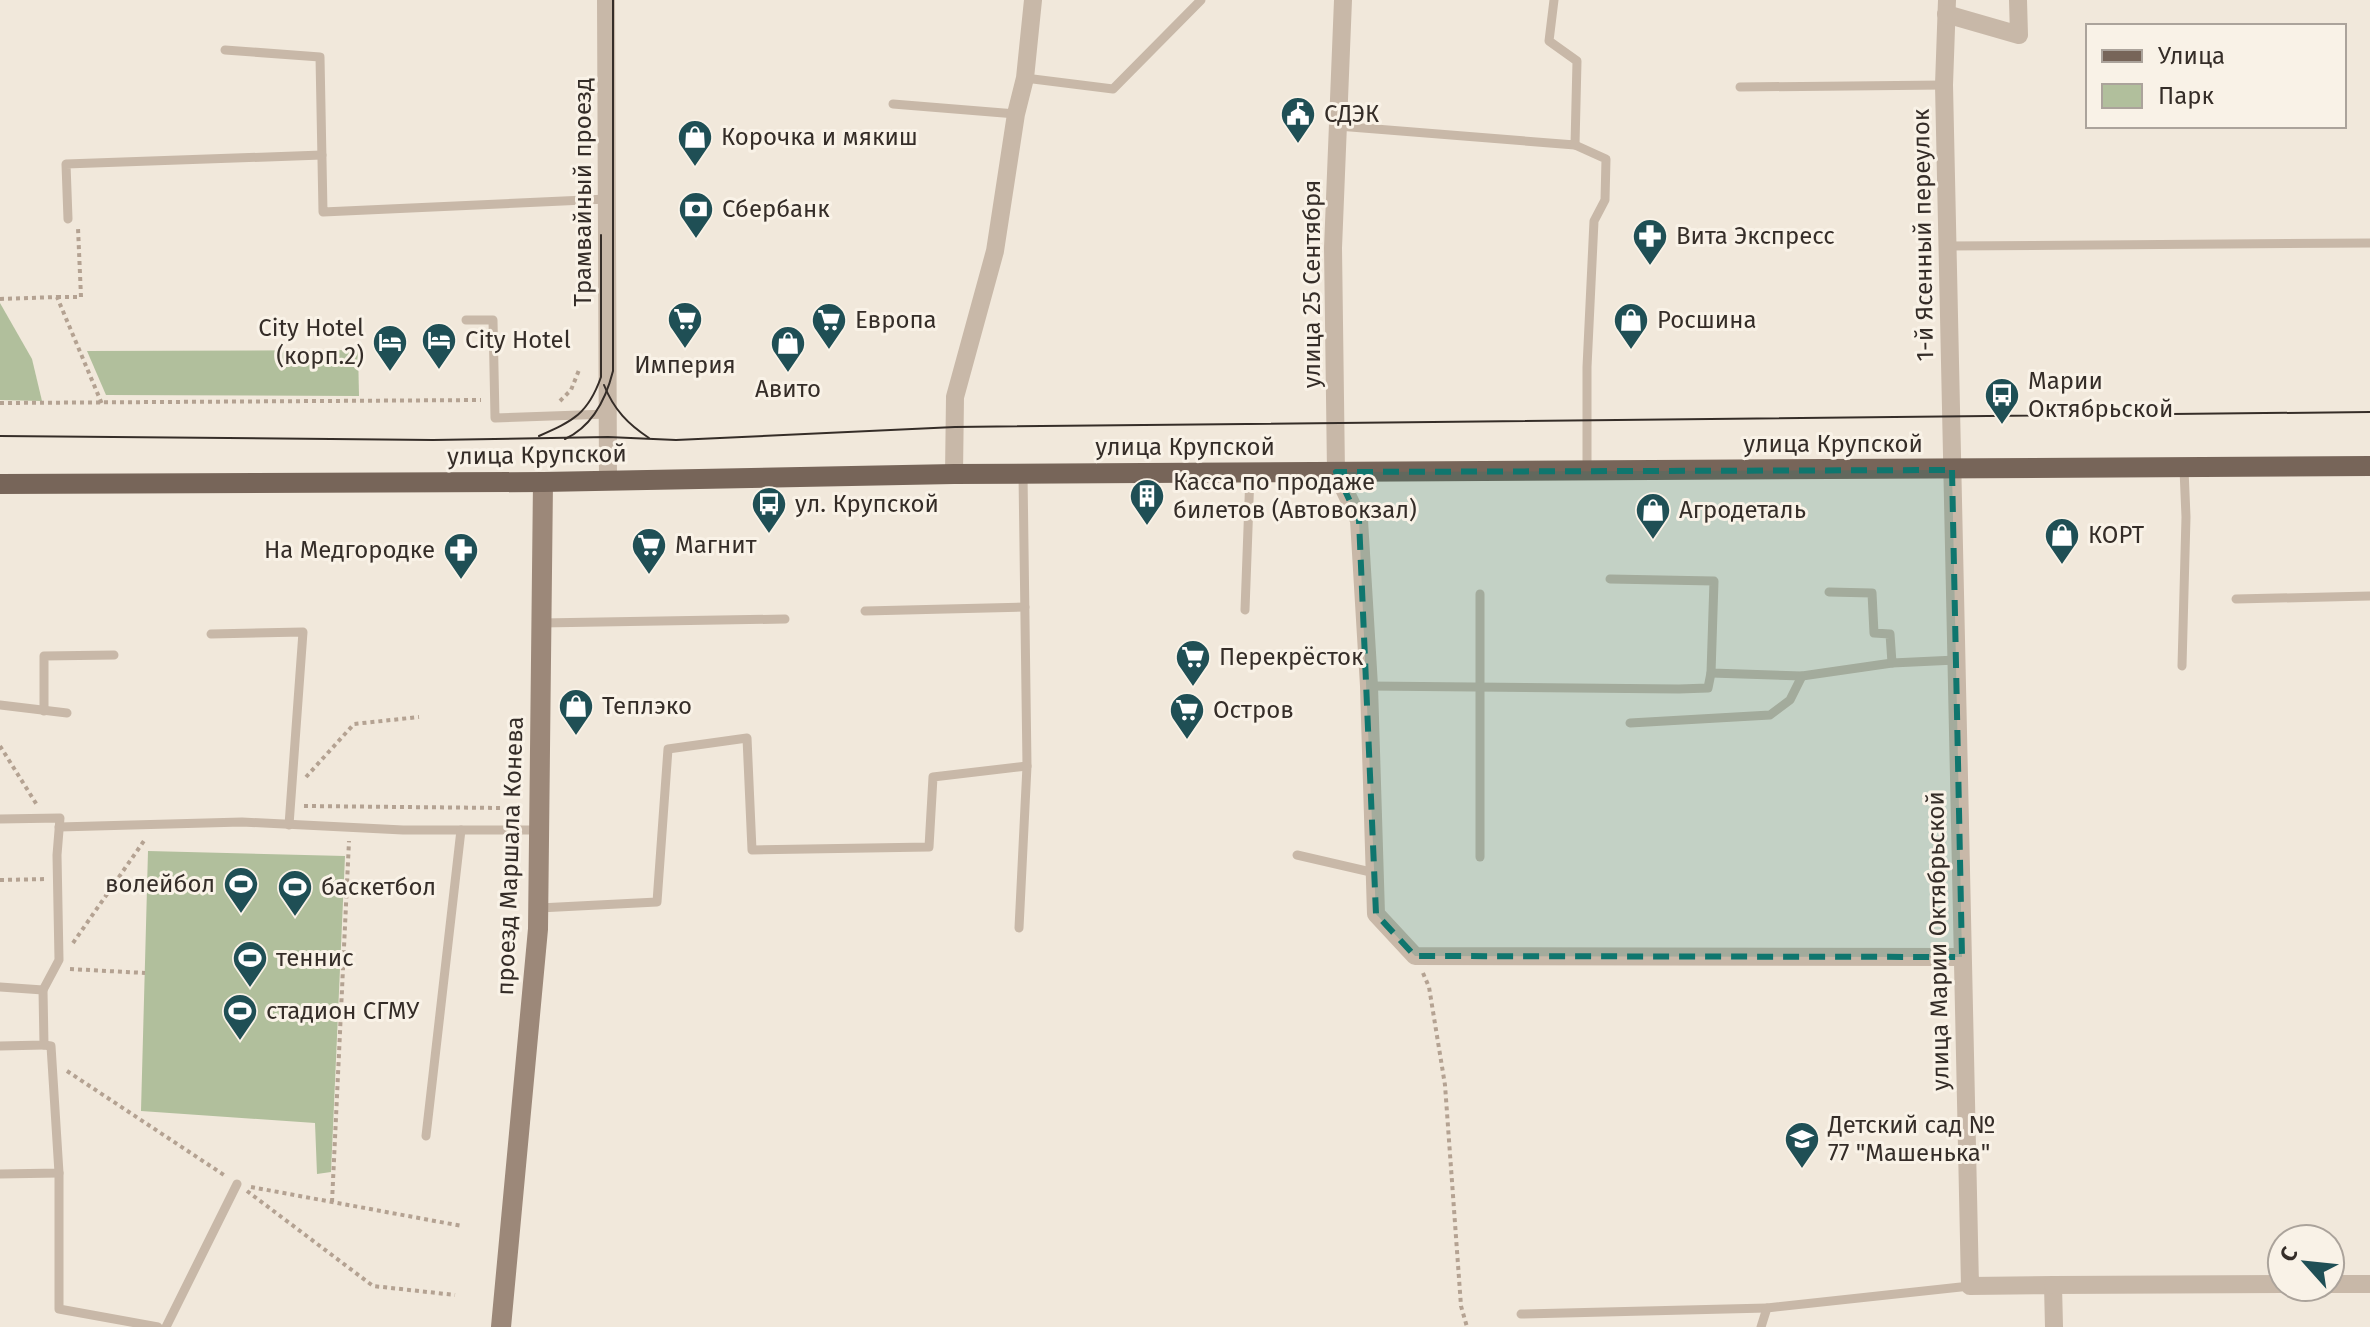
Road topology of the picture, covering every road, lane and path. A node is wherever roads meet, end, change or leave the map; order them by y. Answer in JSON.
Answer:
{"nodes":[{"id":1,"x":606,"y":0,"type":"edge"},
{"id":2,"x":1033,"y":0,"type":"edge"},
{"id":3,"x":1201,"y":0,"type":"edge"},
{"id":4,"x":1343,"y":0,"type":"edge"},
{"id":5,"x":1554,"y":0,"type":"edge"},
{"id":6,"x":2018,"y":0,"type":"edge"},
{"id":7,"x":1947,"y":7,"type":"edge"},
{"id":8,"x":225,"y":50,"type":"dead end"},
{"id":9,"x":1025,"y":78,"type":"junction"},
{"id":10,"x":1944,"y":85,"type":"junction"},
{"id":11,"x":1740,"y":87,"type":"dead end"},
{"id":12,"x":893,"y":104,"type":"dead end"},
{"id":13,"x":1016,"y":114,"type":"junction"},
{"id":14,"x":1337,"y":126,"type":"junction"},
{"id":15,"x":1575,"y":145,"type":"junction"},
{"id":16,"x":322,"y":155,"type":"junction"},
{"id":17,"x":607,"y":199,"type":"junction"},
{"id":18,"x":73,"y":221,"type":"joint"},
{"id":19,"x":2370,"y":243,"type":"edge"},
{"id":20,"x":1947,"y":246,"type":"junction"},
{"id":21,"x":57,"y":297,"type":"junction"},
{"id":22,"x":0,"y":299,"type":"edge"},
{"id":23,"x":466,"y":320,"type":"dead end"},
{"id":24,"x":579,"y":370,"type":"dead end"},
{"id":25,"x":495,"y":402,"type":"junction"},
{"id":26,"x":0,"y":403,"type":"edge"},
{"id":27,"x":102,"y":404,"type":"junction"},
{"id":28,"x":556,"y":405,"type":"dead end"},
{"id":29,"x":608,"y":414,"type":"junction"},
{"id":30,"x":2370,"y":466,"type":"edge"},
{"id":31,"x":2184,"y":469,"type":"junction"},
{"id":32,"x":1587,"y":470,"type":"junction"},
{"id":33,"x":1952,"y":470,"type":"junction"},
{"id":34,"x":1336,"y":472,"type":"junction"},
{"id":35,"x":954,"y":474,"type":"junction"},
{"id":36,"x":1023,"y":474,"type":"junction"},
{"id":37,"x":1250,"y":474,"type":"junction"},
{"id":38,"x":608,"y":480,"type":"junction"},
{"id":39,"x":543,"y":482,"type":"junction"},
{"id":40,"x":0,"y":484,"type":"edge"},
{"id":41,"x":1610,"y":579,"type":"dead end"},
{"id":42,"x":1829,"y":592,"type":"dead end"},
{"id":43,"x":1480,"y":594,"type":"dead end"},
{"id":44,"x":2370,"y":596,"type":"edge"},
{"id":45,"x":2236,"y":599,"type":"dead end"},
{"id":46,"x":1025,"y":607,"type":"junction"},
{"id":47,"x":1245,"y":610,"type":"dead end"},
{"id":48,"x":865,"y":611,"type":"dead end"},
{"id":49,"x":785,"y":619,"type":"dead end"},
{"id":50,"x":541,"y":623,"type":"junction"},
{"id":51,"x":211,"y":634,"type":"dead end"},
{"id":52,"x":114,"y":655,"type":"dead end"},
{"id":53,"x":1956,"y":660,"type":"junction"},
{"id":54,"x":1892,"y":663,"type":"junction"},
{"id":55,"x":2182,"y":666,"type":"dead end"},
{"id":56,"x":1711,"y":673,"type":"junction"},
{"id":57,"x":1802,"y":676,"type":"junction"},
{"id":58,"x":1480,"y":685,"type":"junction"},
{"id":59,"x":1369,"y":686,"type":"junction"},
{"id":60,"x":0,"y":705,"type":"edge"},
{"id":61,"x":44,"y":711,"type":"junction"},
{"id":62,"x":67,"y":713,"type":"dead end"},
{"id":63,"x":419,"y":717,"type":"dead end"},
{"id":64,"x":1630,"y":723,"type":"dead end"},
{"id":65,"x":0,"y":746,"type":"edge"},
{"id":66,"x":1027,"y":766,"type":"junction"},
{"id":67,"x":291,"y":794,"type":"junction"},
{"id":68,"x":290,"y":806,"type":"junction"},
{"id":69,"x":502,"y":808,"type":"dead end"},
{"id":70,"x":46,"y":818,"type":"junction"},
{"id":71,"x":0,"y":819,"type":"edge"},
{"id":72,"x":156,"y":823,"type":"junction"},
{"id":73,"x":289,"y":825,"type":"junction"},
{"id":74,"x":59,"y":827,"type":"junction"},
{"id":75,"x":349,"y":828,"type":"junction"},
{"id":76,"x":461,"y":830,"type":"junction"},
{"id":77,"x":539,"y":830,"type":"junction"},
{"id":78,"x":1297,"y":855,"type":"dead end"},
{"id":79,"x":1480,"y":857,"type":"dead end"},
{"id":80,"x":1375,"y":873,"type":"junction"},
{"id":81,"x":57,"y":879,"type":"junction"},
{"id":82,"x":0,"y":880,"type":"edge"},
{"id":83,"x":539,"y":908,"type":"junction"},
{"id":84,"x":1019,"y":928,"type":"dead end"},
{"id":85,"x":1415,"y":956,"type":"junction"},
{"id":86,"x":1962,"y":957,"type":"junction"},
{"id":87,"x":55,"y":968,"type":"junction"},
{"id":88,"x":145,"y":973,"type":"dead end"},
{"id":89,"x":0,"y":987,"type":"edge"},
{"id":90,"x":43,"y":990,"type":"junction"},
{"id":91,"x":44,"y":1045,"type":"junction"},
{"id":92,"x":0,"y":1046,"type":"edge"},
{"id":93,"x":52,"y":1061,"type":"junction"},
{"id":94,"x":426,"y":1136,"type":"dead end"},
{"id":95,"x":59,"y":1173,"type":"junction"},
{"id":96,"x":0,"y":1174,"type":"edge"},
{"id":97,"x":237,"y":1184,"type":"junction"},
{"id":98,"x":332,"y":1202,"type":"junction"},
{"id":99,"x":462,"y":1226,"type":"dead end"},
{"id":100,"x":2266,"y":1284,"type":"edge"},
{"id":101,"x":2346,"y":1284,"type":"edge"},
{"id":102,"x":2370,"y":1284,"type":"edge"},
{"id":103,"x":2053,"y":1285,"type":"junction"},
{"id":104,"x":1970,"y":1286,"type":"junction"},
{"id":105,"x":455,"y":1295,"type":"dead end"},
{"id":106,"x":1767,"y":1308,"type":"junction"},
{"id":107,"x":1521,"y":1314,"type":"dead end"},
{"id":108,"x":158,"y":1327,"type":"edge"},
{"id":109,"x":166,"y":1327,"type":"edge"},
{"id":110,"x":501,"y":1327,"type":"edge"},
{"id":111,"x":1467,"y":1327,"type":"edge"},
{"id":112,"x":1761,"y":1327,"type":"edge"},
{"id":113,"x":2054,"y":1327,"type":"edge"}],
"edges":[{"from":1,"to":17,"type":"street","name":"Трамвайный проезд"},
{"from":2,"to":9,"type":"street"},
{"from":3,"to":9,"type":"lane"},
{"from":4,"to":14,"type":"street","name":"улица 25 Сентября"},
{"from":5,"to":15,"type":"lane"},
{"from":6,"to":7,"type":"street"},
{"from":7,"to":10,"type":"street","name":"1-й Ясенный переулок"},
{"from":8,"to":16,"type":"lane"},
{"from":9,"to":13,"type":"street"},
{"from":10,"to":11,"type":"lane"},
{"from":10,"to":20,"type":"street","name":"1-й Ясенный переулок"},
{"from":12,"to":13,"type":"lane"},
{"from":13,"to":35,"type":"street"},
{"from":14,"to":15,"type":"lane"},
{"from":14,"to":34,"type":"street","name":"улица 25 Сентября"},
{"from":15,"to":32,"type":"lane"},
{"from":16,"to":17,"type":"lane"},
{"from":16,"to":18,"type":"lane"},
{"from":17,"to":29,"type":"street","name":"Трамвайный проезд"},
{"from":18,"to":21,"type":"path"},
{"from":19,"to":20,"type":"lane"},
{"from":20,"to":33,"type":"street","name":"1-й Ясенный переулок"},
{"from":21,"to":22,"type":"path"},
{"from":21,"to":27,"type":"path"},
{"from":23,"to":25,"type":"lane"},
{"from":24,"to":28,"type":"path"},
{"from":25,"to":27,"type":"path"},
{"from":25,"to":29,"type":"lane"},
{"from":26,"to":27,"type":"path"},
{"from":29,"to":38,"type":"street","name":"Трамвайный проезд"},
{"from":30,"to":31,"type":"main road","name":"улица Крупской"},
{"from":31,"to":33,"type":"main road","name":"улица Крупской"},
{"from":31,"to":55,"type":"lane"},
{"from":32,"to":33,"type":"main road","name":"улица Крупской"},
{"from":32,"to":34,"type":"main road","name":"улица Крупской"},
{"from":33,"to":53,"type":"street","name":"улица Марии Октябрьской"},
{"from":34,"to":37,"type":"main road","name":"улица Крупской"},
{"from":34,"to":59,"type":"street"},
{"from":35,"to":36,"type":"main road","name":"улица Крупской"},
{"from":35,"to":38,"type":"main road","name":"улица Крупской"},
{"from":36,"to":37,"type":"main road","name":"улица Крупской"},
{"from":36,"to":46,"type":"lane"},
{"from":37,"to":47,"type":"lane"},
{"from":38,"to":39,"type":"main road","name":"улица Крупской"},
{"from":39,"to":40,"type":"main road","name":"улица Крупской"},
{"from":39,"to":50,"type":"street","name":"проезд Маршала Конева"},
{"from":41,"to":56,"type":"lane"},
{"from":42,"to":54,"type":"lane"},
{"from":43,"to":58,"type":"lane"},
{"from":44,"to":45,"type":"lane"},
{"from":46,"to":48,"type":"lane"},
{"from":46,"to":66,"type":"lane"},
{"from":49,"to":50,"type":"lane"},
{"from":50,"to":77,"type":"street","name":"проезд Маршала Конева"},
{"from":51,"to":67,"type":"lane"},
{"from":52,"to":61,"type":"lane"},
{"from":53,"to":54,"type":"lane"},
{"from":53,"to":86,"type":"street","name":"улица Марии Октябрьской"},
{"from":54,"to":57,"type":"lane"},
{"from":56,"to":57,"type":"lane"},
{"from":56,"to":58,"type":"lane"},
{"from":57,"to":64,"type":"lane"},
{"from":58,"to":59,"type":"lane"},
{"from":58,"to":79,"type":"lane"},
{"from":59,"to":80,"type":"street"},
{"from":60,"to":61,"type":"lane"},
{"from":61,"to":62,"type":"lane"},
{"from":63,"to":67,"type":"path"},
{"from":65,"to":70,"type":"path"},
{"from":66,"to":83,"type":"lane"},
{"from":66,"to":84,"type":"lane"},
{"from":67,"to":68,"type":"lane"},
{"from":68,"to":69,"type":"path"},
{"from":68,"to":73,"type":"lane"},
{"from":70,"to":71,"type":"lane"},
{"from":70,"to":74,"type":"lane"},
{"from":72,"to":73,"type":"lane"},
{"from":72,"to":74,"type":"lane"},
{"from":72,"to":87,"type":"path"},
{"from":73,"to":75,"type":"lane"},
{"from":74,"to":81,"type":"lane"},
{"from":75,"to":76,"type":"lane"},
{"from":75,"to":98,"type":"path"},
{"from":76,"to":77,"type":"lane"},
{"from":76,"to":94,"type":"lane"},
{"from":77,"to":83,"type":"street","name":"проезд Маршала Конева"},
{"from":78,"to":80,"type":"lane"},
{"from":80,"to":85,"type":"street"},
{"from":81,"to":82,"type":"path"},
{"from":81,"to":87,"type":"lane"},
{"from":83,"to":110,"type":"street","name":"проезд Маршала Конева"},
{"from":85,"to":86,"type":"street"},
{"from":85,"to":111,"type":"path"},
{"from":86,"to":104,"type":"street","name":"улица Марии Октябрьской"},
{"from":87,"to":88,"type":"path"},
{"from":87,"to":90,"type":"lane"},
{"from":89,"to":90,"type":"lane"},
{"from":90,"to":91,"type":"lane"},
{"from":91,"to":92,"type":"lane"},
{"from":91,"to":93,"type":"lane"},
{"from":93,"to":95,"type":"lane"},
{"from":93,"to":97,"type":"path"},
{"from":95,"to":96,"type":"lane"},
{"from":95,"to":108,"type":"lane"},
{"from":97,"to":98,"type":"path"},
{"from":97,"to":105,"type":"path"},
{"from":97,"to":109,"type":"lane"},
{"from":98,"to":99,"type":"path"},
{"from":100,"to":103,"type":"street"},
{"from":101,"to":102,"type":"street"},
{"from":103,"to":104,"type":"street"},
{"from":103,"to":113,"type":"street"},
{"from":104,"to":106,"type":"lane"},
{"from":106,"to":107,"type":"lane"},
{"from":106,"to":112,"type":"lane"}]}
